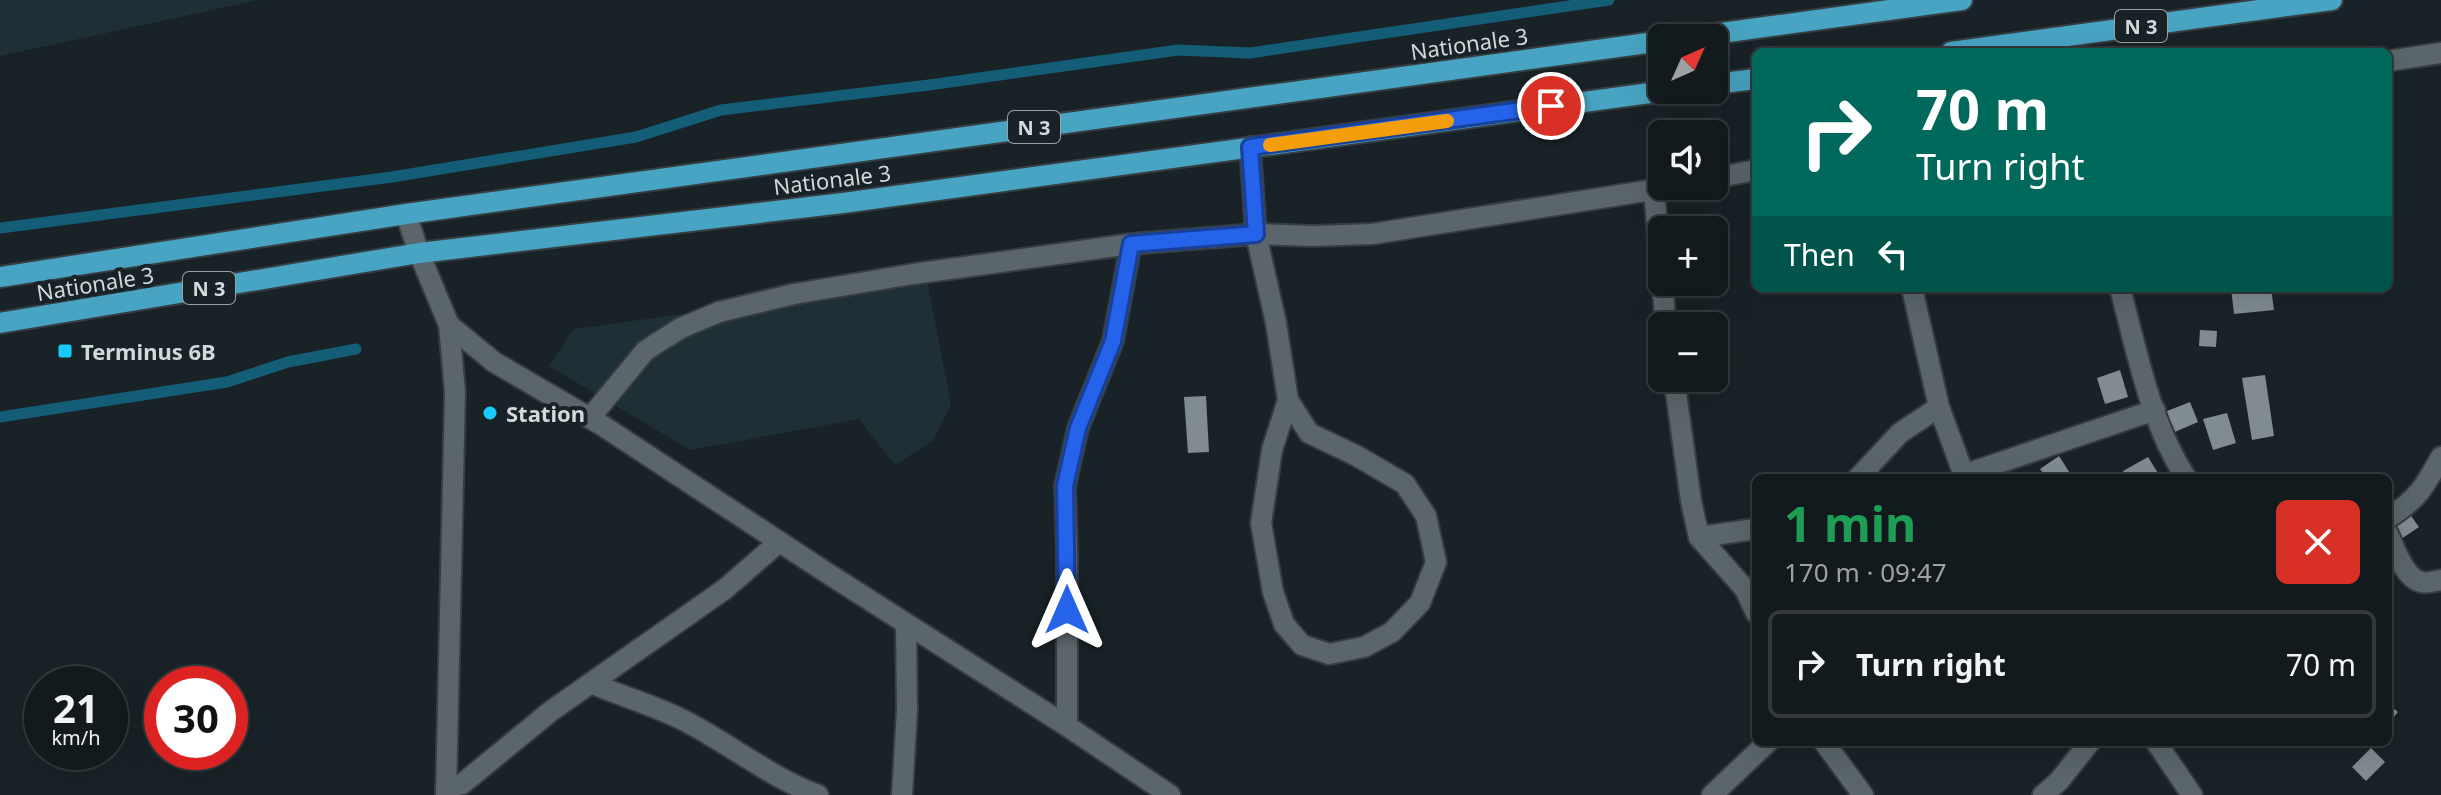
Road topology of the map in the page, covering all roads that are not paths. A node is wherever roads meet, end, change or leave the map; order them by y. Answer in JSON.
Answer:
{"nodes":[{"id":1,"x":1962,"y":0,"type":"edge"},
{"id":2,"x":2332,"y":0,"type":"edge"},
{"id":3,"x":1728,"y":32,"type":"edge"},
{"id":4,"x":1648,"y":43,"type":"edge"},
{"id":5,"x":1980,"y":48,"type":"edge"},
{"id":6,"x":2441,"y":53,"type":"edge"},
{"id":7,"x":2392,"y":60,"type":"edge"},
{"id":8,"x":1752,"y":79,"type":"edge"},
{"id":9,"x":1728,"y":82,"type":"edge"},
{"id":10,"x":1648,"y":93,"type":"edge"},
{"id":11,"x":1250,"y":147,"type":"junction"},
{"id":12,"x":1752,"y":171,"type":"edge"},
{"id":13,"x":1728,"y":175,"type":"edge"},
{"id":14,"x":1648,"y":192,"type":"edge"},
{"id":15,"x":406,"y":214,"type":"junction"},
{"id":16,"x":1256,"y":234,"type":"junction"},
{"id":17,"x":1131,"y":244,"type":"junction"},
{"id":18,"x":419,"y":253,"type":"junction"},
{"id":19,"x":0,"y":277,"type":"edge"},
{"id":20,"x":1913,"y":292,"type":"edge"},
{"id":21,"x":2121,"y":292,"type":"edge"},
{"id":22,"x":0,"y":323,"type":"edge"},
{"id":23,"x":449,"y":325,"type":"junction"},
{"id":24,"x":1676,"y":392,"type":"edge"},
{"id":25,"x":1288,"y":400,"type":"junction"},
{"id":26,"x":1939,"y":407,"type":"junction"},
{"id":27,"x":2155,"y":410,"type":"junction"},
{"id":28,"x":590,"y":418,"type":"junction"},
{"id":29,"x":2441,"y":457,"type":"edge"},
{"id":30,"x":1862,"y":474,"type":"edge"},
{"id":31,"x":1963,"y":474,"type":"edge"},
{"id":32,"x":1970,"y":474,"type":"edge"},
{"id":33,"x":2183,"y":474,"type":"edge"},
{"id":34,"x":2392,"y":516,"type":"edge"},
{"id":35,"x":1752,"y":530,"type":"edge"},
{"id":36,"x":1699,"y":537,"type":"junction"},
{"id":37,"x":779,"y":542,"type":"junction"},
{"id":38,"x":2392,"y":542,"type":"edge"},
{"id":39,"x":2441,"y":580,"type":"edge"},
{"id":40,"x":1752,"y":604,"type":"edge"},
{"id":41,"x":906,"y":624,"type":"junction"},
{"id":42,"x":591,"y":683,"type":"junction"},
{"id":43,"x":1067,"y":726,"type":"junction"},
{"id":44,"x":1764,"y":746,"type":"edge"},
{"id":45,"x":1827,"y":746,"type":"edge"},
{"id":46,"x":2087,"y":746,"type":"edge"},
{"id":47,"x":2159,"y":746,"type":"edge"},
{"id":48,"x":446,"y":791,"type":"edge"},
{"id":49,"x":818,"y":795,"type":"edge"},
{"id":50,"x":902,"y":795,"type":"edge"},
{"id":51,"x":1170,"y":795,"type":"edge"},
{"id":52,"x":1712,"y":795,"type":"edge"},
{"id":53,"x":1863,"y":795,"type":"edge"},
{"id":54,"x":2043,"y":795,"type":"edge"},
{"id":55,"x":2192,"y":795,"type":"edge"}],
"edges":[{"from":1,"to":3,"type":"main road"},
{"from":2,"to":5,"type":"main road","number":"N 3"},
{"from":4,"to":15,"type":"main road","name":"Nationale 3","number":"N 3"},
{"from":6,"to":7,"type":"street"},
{"from":8,"to":9,"type":"main road"},
{"from":10,"to":11,"type":"main road","name":"Nationale 3","number":"N 3"},
{"from":11,"to":16,"type":"street"},
{"from":11,"to":18,"type":"main road","name":"Nationale 3","number":"N 3"},
{"from":12,"to":13,"type":"street"},
{"from":14,"to":16,"type":"street"},
{"from":15,"to":18,"type":"street"},
{"from":15,"to":19,"type":"main road","name":"Nationale 3","number":"N 3"},
{"from":16,"to":17,"type":"street"},
{"from":16,"to":25,"type":"street"},
{"from":17,"to":28,"type":"street"},
{"from":17,"to":43,"type":"street"},
{"from":18,"to":22,"type":"main road","name":"Nationale 3","number":"N 3"},
{"from":18,"to":23,"type":"street"},
{"from":20,"to":26,"type":"street"},
{"from":21,"to":27,"type":"street"},
{"from":23,"to":28,"type":"street"},
{"from":23,"to":48,"type":"street"},
{"from":24,"to":36,"type":"street"},
{"from":25,"to":25,"type":"street"},
{"from":26,"to":30,"type":"street"},
{"from":26,"to":31,"type":"street"},
{"from":27,"to":32,"type":"street"},
{"from":27,"to":33,"type":"street"},
{"from":28,"to":37,"type":"street"},
{"from":29,"to":34,"type":"street"},
{"from":35,"to":36,"type":"street"},
{"from":36,"to":40,"type":"street"},
{"from":37,"to":41,"type":"street"},
{"from":37,"to":42,"type":"street"},
{"from":38,"to":39,"type":"street"},
{"from":41,"to":43,"type":"street"},
{"from":41,"to":50,"type":"street"},
{"from":42,"to":48,"type":"street"},
{"from":42,"to":49,"type":"street"},
{"from":43,"to":51,"type":"street"},
{"from":44,"to":52,"type":"street"},
{"from":45,"to":53,"type":"street"},
{"from":46,"to":54,"type":"street"},
{"from":47,"to":55,"type":"street"}]}
